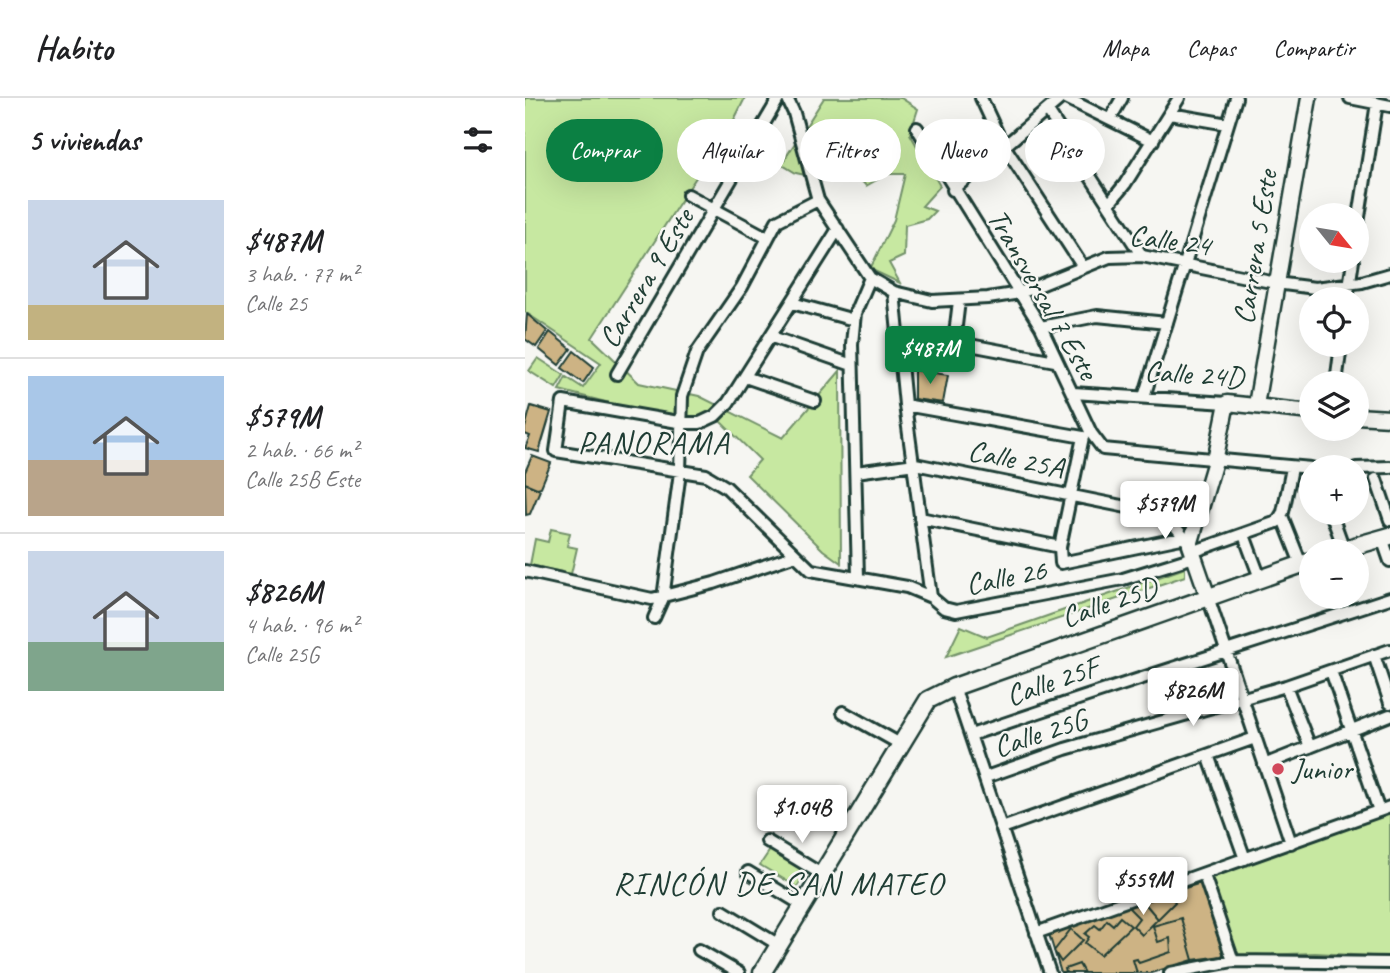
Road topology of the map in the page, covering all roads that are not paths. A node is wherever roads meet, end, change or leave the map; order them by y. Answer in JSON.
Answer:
{"nodes":[{"id":1,"x":779,"y":98,"type":"edge"},
{"id":2,"x":787,"y":98,"type":"edge"},
{"id":3,"x":981,"y":98,"type":"edge"},
{"id":4,"x":1064,"y":98,"type":"edge"},
{"id":5,"x":1122,"y":98,"type":"edge"},
{"id":6,"x":1179,"y":98,"type":"edge"},
{"id":7,"x":1236,"y":98,"type":"edge"},
{"id":8,"x":1309,"y":98,"type":"edge"},
{"id":9,"x":1350,"y":98,"type":"edge"},
{"id":10,"x":1377,"y":103,"type":"junction"},
{"id":11,"x":1390,"y":106,"type":"edge"},
{"id":12,"x":1047,"y":110,"type":"junction"},
{"id":13,"x":1170,"y":114,"type":"junction"},
{"id":14,"x":992,"y":119,"type":"edge"},
{"id":15,"x":1109,"y":119,"type":"junction"},
{"id":16,"x":1228,"y":124,"type":"junction"},
{"id":17,"x":1011,"y":141,"type":"edge"},
{"id":18,"x":1153,"y":141,"type":"junction"},
{"id":19,"x":1011,"y":155,"type":"edge"},
{"id":20,"x":948,"y":182,"type":"edge"},
{"id":21,"x":962,"y":182,"type":"edge"},
{"id":22,"x":953,"y":190,"type":"junction"},
{"id":23,"x":688,"y":195,"type":"dead end"},
{"id":24,"x":818,"y":200,"type":"junction"},
{"id":25,"x":1361,"y":203,"type":"edge"},
{"id":26,"x":1109,"y":204,"type":"junction"},
{"id":27,"x":716,"y":209,"type":"junction"},
{"id":28,"x":838,"y":229,"type":"junction"},
{"id":29,"x":766,"y":237,"type":"junction"},
{"id":30,"x":1142,"y":256,"type":"junction"},
{"id":31,"x":1186,"y":263,"type":"junction"},
{"id":32,"x":1083,"y":267,"type":"junction"},
{"id":33,"x":1351,"y":273,"type":"edge"},
{"id":34,"x":1390,"y":274,"type":"edge"},
{"id":35,"x":870,"y":278,"type":"junction"},
{"id":36,"x":1276,"y":284,"type":"junction"},
{"id":37,"x":1349,"y":285,"type":"junction"},
{"id":38,"x":894,"y":292,"type":"junction"},
{"id":39,"x":1020,"y":293,"type":"junction"},
{"id":40,"x":959,"y":301,"type":"junction"},
{"id":41,"x":792,"y":303,"type":"junction"},
{"id":42,"x":854,"y":320,"type":"junction"},
{"id":43,"x":1167,"y":323,"type":"junction"},
{"id":44,"x":1041,"y":327,"type":"junction"},
{"id":45,"x":772,"y":337,"type":"junction"},
{"id":46,"x":1055,"y":361,"type":"junction"},
{"id":47,"x":852,"y":365,"type":"junction"},
{"id":48,"x":617,"y":374,"type":"dead end"},
{"id":49,"x":745,"y":377,"type":"junction"},
{"id":50,"x":1073,"y":393,"type":"junction"},
{"id":51,"x":1144,"y":397,"type":"junction"},
{"id":52,"x":814,"y":401,"type":"dead end"},
{"id":53,"x":1227,"y":403,"type":"junction"},
{"id":54,"x":905,"y":405,"type":"junction"},
{"id":55,"x":1256,"y":405,"type":"junction"},
{"id":56,"x":1299,"y":410,"type":"edge"},
{"id":57,"x":1369,"y":417,"type":"edge"},
{"id":58,"x":1390,"y":418,"type":"edge"},
{"id":59,"x":684,"y":424,"type":"junction"},
{"id":60,"x":1087,"y":435,"type":"junction"},
{"id":61,"x":1215,"y":461,"type":"junction"},
{"id":62,"x":915,"y":464,"type":"junction"},
{"id":63,"x":1390,"y":467,"type":"edge"},
{"id":64,"x":1292,"y":468,"type":"junction"},
{"id":65,"x":1299,"y":468,"type":"edge"},
{"id":66,"x":1369,"y":468,"type":"edge"},
{"id":67,"x":680,"y":472,"type":"junction"},
{"id":68,"x":856,"y":472,"type":"junction"},
{"id":69,"x":1376,"y":479,"type":"dead end"},
{"id":70,"x":1070,"y":495,"type":"junction"},
{"id":71,"x":920,"y":518,"type":"junction"},
{"id":72,"x":1279,"y":519,"type":"junction"},
{"id":73,"x":1390,"y":520,"type":"edge"},
{"id":74,"x":1244,"y":535,"type":"junction"},
{"id":75,"x":1386,"y":537,"type":"edge"},
{"id":76,"x":1369,"y":542,"type":"edge"},
{"id":77,"x":1060,"y":547,"type":"junction"},
{"id":78,"x":1189,"y":548,"type":"junction"},
{"id":79,"x":1299,"y":551,"type":"edge"},
{"id":80,"x":793,"y":556,"type":"junction"},
{"id":81,"x":1390,"y":561,"type":"edge"},
{"id":82,"x":1299,"y":564,"type":"edge"},
{"id":83,"x":525,"y":571,"type":"edge"},
{"id":84,"x":858,"y":577,"type":"junction"},
{"id":85,"x":1260,"y":578,"type":"junction"},
{"id":86,"x":663,"y":597,"type":"junction"},
{"id":87,"x":931,"y":597,"type":"junction"},
{"id":88,"x":1208,"y":597,"type":"junction"},
{"id":89,"x":1390,"y":598,"type":"edge"},
{"id":90,"x":654,"y":618,"type":"dead end"},
{"id":91,"x":1390,"y":650,"type":"edge"},
{"id":92,"x":1226,"y":652,"type":"junction"},
{"id":93,"x":1374,"y":655,"type":"junction"},
{"id":94,"x":1331,"y":671,"type":"junction"},
{"id":95,"x":1286,"y":686,"type":"junction"},
{"id":96,"x":954,"y":687,"type":"junction"},
{"id":97,"x":1241,"y":697,"type":"junction"},
{"id":98,"x":1390,"y":703,"type":"edge"},
{"id":99,"x":843,"y":712,"type":"dead end"},
{"id":100,"x":1390,"y":715,"type":"edge"},
{"id":101,"x":1350,"y":730,"type":"junction"},
{"id":102,"x":971,"y":735,"type":"junction"},
{"id":103,"x":1255,"y":738,"type":"junction"},
{"id":104,"x":902,"y":745,"type":"junction"},
{"id":105,"x":1310,"y":747,"type":"junction"},
{"id":106,"x":1208,"y":755,"type":"junction"},
{"id":107,"x":1264,"y":765,"type":"junction"},
{"id":108,"x":986,"y":777,"type":"junction"},
{"id":109,"x":1385,"y":809,"type":"edge"},
{"id":110,"x":1002,"y":828,"type":"junction"},
{"id":111,"x":767,"y":841,"type":"dead end"},
{"id":112,"x":1291,"y":843,"type":"junction"},
{"id":113,"x":1245,"y":859,"type":"junction"},
{"id":114,"x":748,"y":872,"type":"dead end"},
{"id":115,"x":823,"y":875,"type":"junction"},
{"id":116,"x":1204,"y":875,"type":"junction"},
{"id":117,"x":804,"y":906,"type":"junction"},
{"id":118,"x":723,"y":911,"type":"dead end"},
{"id":119,"x":1036,"y":933,"type":"junction"},
{"id":120,"x":779,"y":945,"type":"junction"},
{"id":121,"x":699,"y":950,"type":"dead end"},
{"id":122,"x":1233,"y":961,"type":"junction"},
{"id":123,"x":1304,"y":961,"type":"junction"},
{"id":124,"x":1390,"y":963,"type":"edge"},
{"id":125,"x":1361,"y":967,"type":"edge"},
{"id":126,"x":739,"y":973,"type":"edge"},
{"id":127,"x":762,"y":973,"type":"edge"},
{"id":128,"x":1050,"y":973,"type":"edge"},
{"id":129,"x":1170,"y":973,"type":"edge"},
{"id":130,"x":1305,"y":973,"type":"edge"}],
"edges":[{"from":1,"to":27,"type":"street","name":"Carrera 9 Este"},
{"from":2,"to":24,"type":"street"},
{"from":3,"to":14,"type":"street"},
{"from":4,"to":12,"type":"street"},
{"from":4,"to":15,"type":"street"},
{"from":5,"to":15,"type":"street"},
{"from":6,"to":13,"type":"street"},
{"from":7,"to":16,"type":"street"},
{"from":8,"to":36,"type":"street","name":"Carrera 5 Este"},
{"from":9,"to":10,"type":"street"},
{"from":10,"to":11,"type":"street"},
{"from":10,"to":25,"type":"street"},
{"from":12,"to":17,"type":"street"},
{"from":12,"to":26,"type":"street"},
{"from":13,"to":16,"type":"street"},
{"from":13,"to":18,"type":"street"},
{"from":15,"to":18,"type":"street"},
{"from":16,"to":31,"type":"street"},
{"from":18,"to":26,"type":"street"},
{"from":19,"to":32,"type":"street"},
{"from":20,"to":22,"type":"street","name":"Transversal 7 Este"},
{"from":21,"to":22,"type":"street"},
{"from":22,"to":39,"type":"street","name":"Transversal 7 Este"},
{"from":23,"to":27,"type":"street"},
{"from":24,"to":28,"type":"street"},
{"from":24,"to":29,"type":"street"},
{"from":26,"to":30,"type":"street"},
{"from":27,"to":29,"type":"street"},
{"from":27,"to":48,"type":"street","name":"Carrera 9 Este"},
{"from":28,"to":35,"type":"street"},
{"from":28,"to":41,"type":"street"},
{"from":29,"to":59,"type":"street"},
{"from":30,"to":31,"type":"street","name":"Calle 24"},
{"from":30,"to":32,"type":"street","name":"Calle 24"},
{"from":31,"to":36,"type":"street","name":"Calle 24"},
{"from":31,"to":43,"type":"street"},
{"from":32,"to":39,"type":"street","name":"Calle 24"},
{"from":33,"to":37,"type":"street"},
{"from":34,"to":37,"type":"street","name":"Calle 24"},
{"from":35,"to":38,"type":"street","name":"Calle 24"},
{"from":35,"to":42,"type":"street"},
{"from":36,"to":37,"type":"street","name":"Calle 24"},
{"from":36,"to":55,"type":"street","name":"Carrera 5 Este"},
{"from":38,"to":40,"type":"street","name":"Calle 24"},
{"from":38,"to":54,"type":"street"},
{"from":39,"to":40,"type":"street","name":"Calle 24"},
{"from":39,"to":44,"type":"street","name":"Transversal 7 Este"},
{"from":40,"to":46,"type":"street"},
{"from":41,"to":42,"type":"street"},
{"from":41,"to":45,"type":"street"},
{"from":42,"to":47,"type":"street"},
{"from":43,"to":44,"type":"street"},
{"from":43,"to":51,"type":"street"},
{"from":44,"to":46,"type":"street","name":"Transversal 7 Este"},
{"from":45,"to":47,"type":"street"},
{"from":45,"to":49,"type":"street"},
{"from":46,"to":50,"type":"street","name":"Transversal 7 Este"},
{"from":47,"to":68,"type":"street"},
{"from":49,"to":52,"type":"street"},
{"from":49,"to":59,"type":"street"},
{"from":50,"to":51,"type":"street","name":"Calle 24D"},
{"from":50,"to":60,"type":"street","name":"Transversal 7 Este"},
{"from":51,"to":53,"type":"street","name":"Calle 24D"},
{"from":53,"to":55,"type":"street","name":"Calle 24D"},
{"from":53,"to":61,"type":"street"},
{"from":54,"to":60,"type":"street"},
{"from":54,"to":62,"type":"street"},
{"from":55,"to":56,"type":"street","name":"Calle 24D"},
{"from":57,"to":58,"type":"street"},
{"from":59,"to":67,"type":"street"},
{"from":59,"to":67,"type":"street"},
{"from":60,"to":61,"type":"street","name":"Transversal 7 Este"},
{"from":60,"to":70,"type":"street"},
{"from":61,"to":64,"type":"street"},
{"from":61,"to":78,"type":"street"},
{"from":62,"to":68,"type":"street","name":"Calle 25A"},
{"from":62,"to":70,"type":"street","name":"Calle 25A"},
{"from":62,"to":71,"type":"street"},
{"from":63,"to":66,"type":"street"},
{"from":64,"to":65,"type":"street"},
{"from":64,"to":72,"type":"street"},
{"from":67,"to":80,"type":"street","name":"Calle 26"},
{"from":67,"to":86,"type":"street"},
{"from":68,"to":84,"type":"street"},
{"from":69,"to":73,"type":"street"},
{"from":70,"to":77,"type":"street"},
{"from":70,"to":78,"type":"street","name":"Calle 25A"},
{"from":71,"to":77,"type":"street"},
{"from":71,"to":87,"type":"street"},
{"from":72,"to":74,"type":"street"},
{"from":72,"to":79,"type":"street"},
{"from":74,"to":78,"type":"street"},
{"from":74,"to":85,"type":"street"},
{"from":75,"to":76,"type":"main road"},
{"from":75,"to":81,"type":"street"},
{"from":77,"to":78,"type":"street"},
{"from":78,"to":87,"type":"street","name":"Calle 26"},
{"from":78,"to":88,"type":"street"},
{"from":80,"to":84,"type":"street","name":"Calle 26"},
{"from":80,"to":86,"type":"street"},
{"from":82,"to":85,"type":"main road","name":"Calle 25D"},
{"from":83,"to":86,"type":"street"},
{"from":84,"to":87,"type":"street","name":"Calle 26"},
{"from":85,"to":88,"type":"main road","name":"Calle 25D"},
{"from":86,"to":90,"type":"street"},
{"from":88,"to":92,"type":"street"},
{"from":88,"to":96,"type":"main road","name":"Calle 25D"},
{"from":89,"to":92,"type":"street","name":"Calle 25F"},
{"from":91,"to":93,"type":"street","name":"Calle 25G"},
{"from":92,"to":97,"type":"street"},
{"from":92,"to":102,"type":"street","name":"Calle 25F"},
{"from":93,"to":94,"type":"street","name":"Calle 25G"},
{"from":93,"to":98,"type":"street"},
{"from":94,"to":95,"type":"street","name":"Calle 25G"},
{"from":94,"to":101,"type":"street"},
{"from":95,"to":97,"type":"street","name":"Calle 25G"},
{"from":95,"to":105,"type":"street"},
{"from":96,"to":102,"type":"street"},
{"from":96,"to":104,"type":"main road","name":"Calle 25D"},
{"from":97,"to":103,"type":"street"},
{"from":97,"to":108,"type":"street","name":"Calle 25G"},
{"from":99,"to":104,"type":"street"},
{"from":100,"to":101,"type":"street"},
{"from":101,"to":105,"type":"street"},
{"from":101,"to":109,"type":"street"},
{"from":102,"to":108,"type":"street"},
{"from":103,"to":106,"type":"street"},
{"from":103,"to":107,"type":"street"},
{"from":104,"to":115,"type":"main road"},
{"from":105,"to":107,"type":"street"},
{"from":106,"to":110,"type":"street"},
{"from":106,"to":113,"type":"street"},
{"from":107,"to":112,"type":"street"},
{"from":108,"to":110,"type":"street"},
{"from":109,"to":112,"type":"street"},
{"from":110,"to":119,"type":"street"},
{"from":111,"to":115,"type":"street"},
{"from":112,"to":113,"type":"street"},
{"from":113,"to":116,"type":"street"},
{"from":114,"to":117,"type":"street"},
{"from":115,"to":117,"type":"main road"},
{"from":116,"to":119,"type":"street"},
{"from":116,"to":122,"type":"street"},
{"from":117,"to":120,"type":"main road"},
{"from":118,"to":120,"type":"street"},
{"from":119,"to":128,"type":"street"},
{"from":120,"to":127,"type":"main road"},
{"from":121,"to":126,"type":"street"},
{"from":122,"to":123,"type":"street"},
{"from":122,"to":129,"type":"street"},
{"from":123,"to":125,"type":"street"},
{"from":123,"to":130,"type":"street"},
{"from":124,"to":125,"type":"street"}]}
